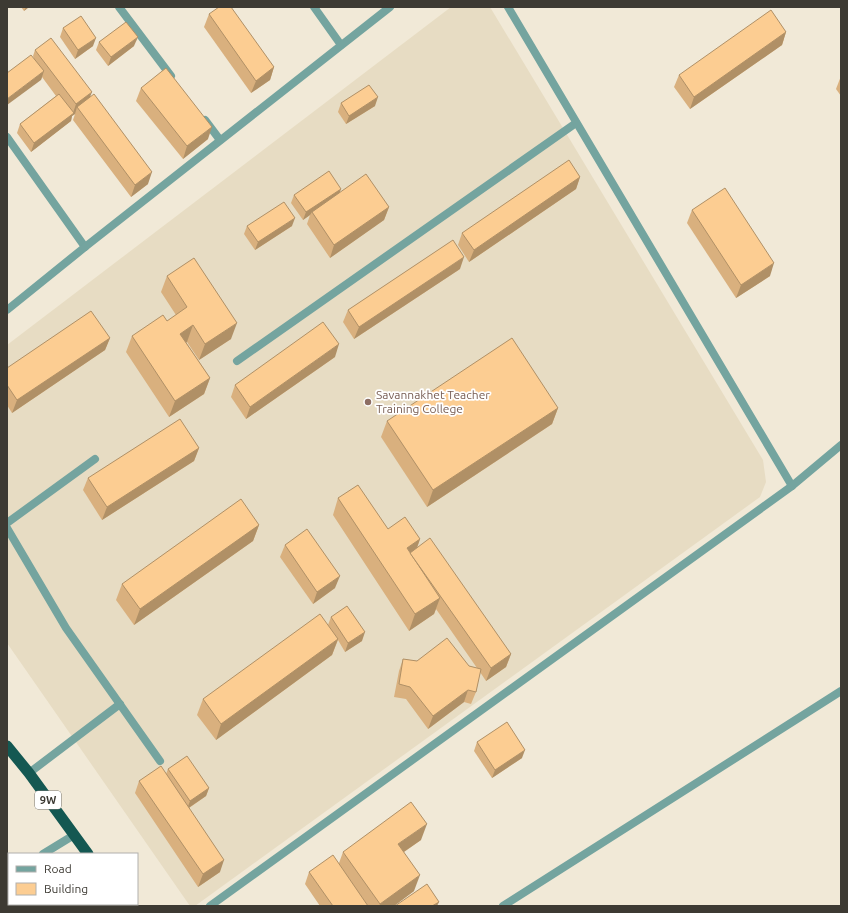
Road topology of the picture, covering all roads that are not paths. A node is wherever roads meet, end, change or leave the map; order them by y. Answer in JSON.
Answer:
{"nodes":[{"id":1,"x":119,"y":7,"type":"edge"},
{"id":2,"x":314,"y":7,"type":"edge"},
{"id":3,"x":390,"y":7,"type":"edge"},
{"id":4,"x":508,"y":7,"type":"edge"},
{"id":5,"x":341,"y":45,"type":"junction"},
{"id":6,"x":177,"y":83,"type":"edge"},
{"id":7,"x":201,"y":115,"type":"edge"},
{"id":8,"x":576,"y":123,"type":"junction"},
{"id":9,"x":7,"y":137,"type":"edge"},
{"id":10,"x":220,"y":140,"type":"junction"},
{"id":11,"x":85,"y":247,"type":"junction"},
{"id":12,"x":7,"y":310,"type":"edge"},
{"id":13,"x":237,"y":361,"type":"dead end"},
{"id":14,"x":841,"y":445,"type":"edge"},
{"id":15,"x":96,"y":458,"type":"dead end"},
{"id":16,"x":792,"y":486,"type":"junction"},
{"id":17,"x":7,"y":523,"type":"edge"},
{"id":18,"x":7,"y":528,"type":"edge"},
{"id":19,"x":841,"y":691,"type":"edge"},
{"id":20,"x":120,"y":704,"type":"junction"},
{"id":21,"x":7,"y":746,"type":"edge"},
{"id":22,"x":160,"y":761,"type":"dead end"},
{"id":23,"x":29,"y":773,"type":"junction"},
{"id":24,"x":74,"y":835,"type":"junction"},
{"id":25,"x":45,"y":853,"type":"edge"},
{"id":26,"x":87,"y":853,"type":"edge"},
{"id":27,"x":210,"y":906,"type":"edge"},
{"id":28,"x":503,"y":906,"type":"edge"}],
"edges":[{"from":1,"to":6,"type":"street"},
{"from":2,"to":5,"type":"street"},
{"from":3,"to":5,"type":"street"},
{"from":4,"to":8,"type":"street"},
{"from":5,"to":10,"type":"street"},
{"from":7,"to":10,"type":"street"},
{"from":8,"to":13,"type":"street"},
{"from":8,"to":16,"type":"street"},
{"from":9,"to":11,"type":"street"},
{"from":10,"to":11,"type":"street"},
{"from":11,"to":12,"type":"street"},
{"from":14,"to":16,"type":"street"},
{"from":15,"to":17,"type":"street"},
{"from":16,"to":27,"type":"street"},
{"from":18,"to":20,"type":"street"},
{"from":19,"to":28,"type":"street"},
{"from":20,"to":22,"type":"street"},
{"from":20,"to":23,"type":"street"},
{"from":21,"to":23,"type":"highway","number":"9W"},
{"from":23,"to":24,"type":"highway","number":"9W"},
{"from":24,"to":25,"type":"street"},
{"from":24,"to":26,"type":"highway","number":"9W"}]}
